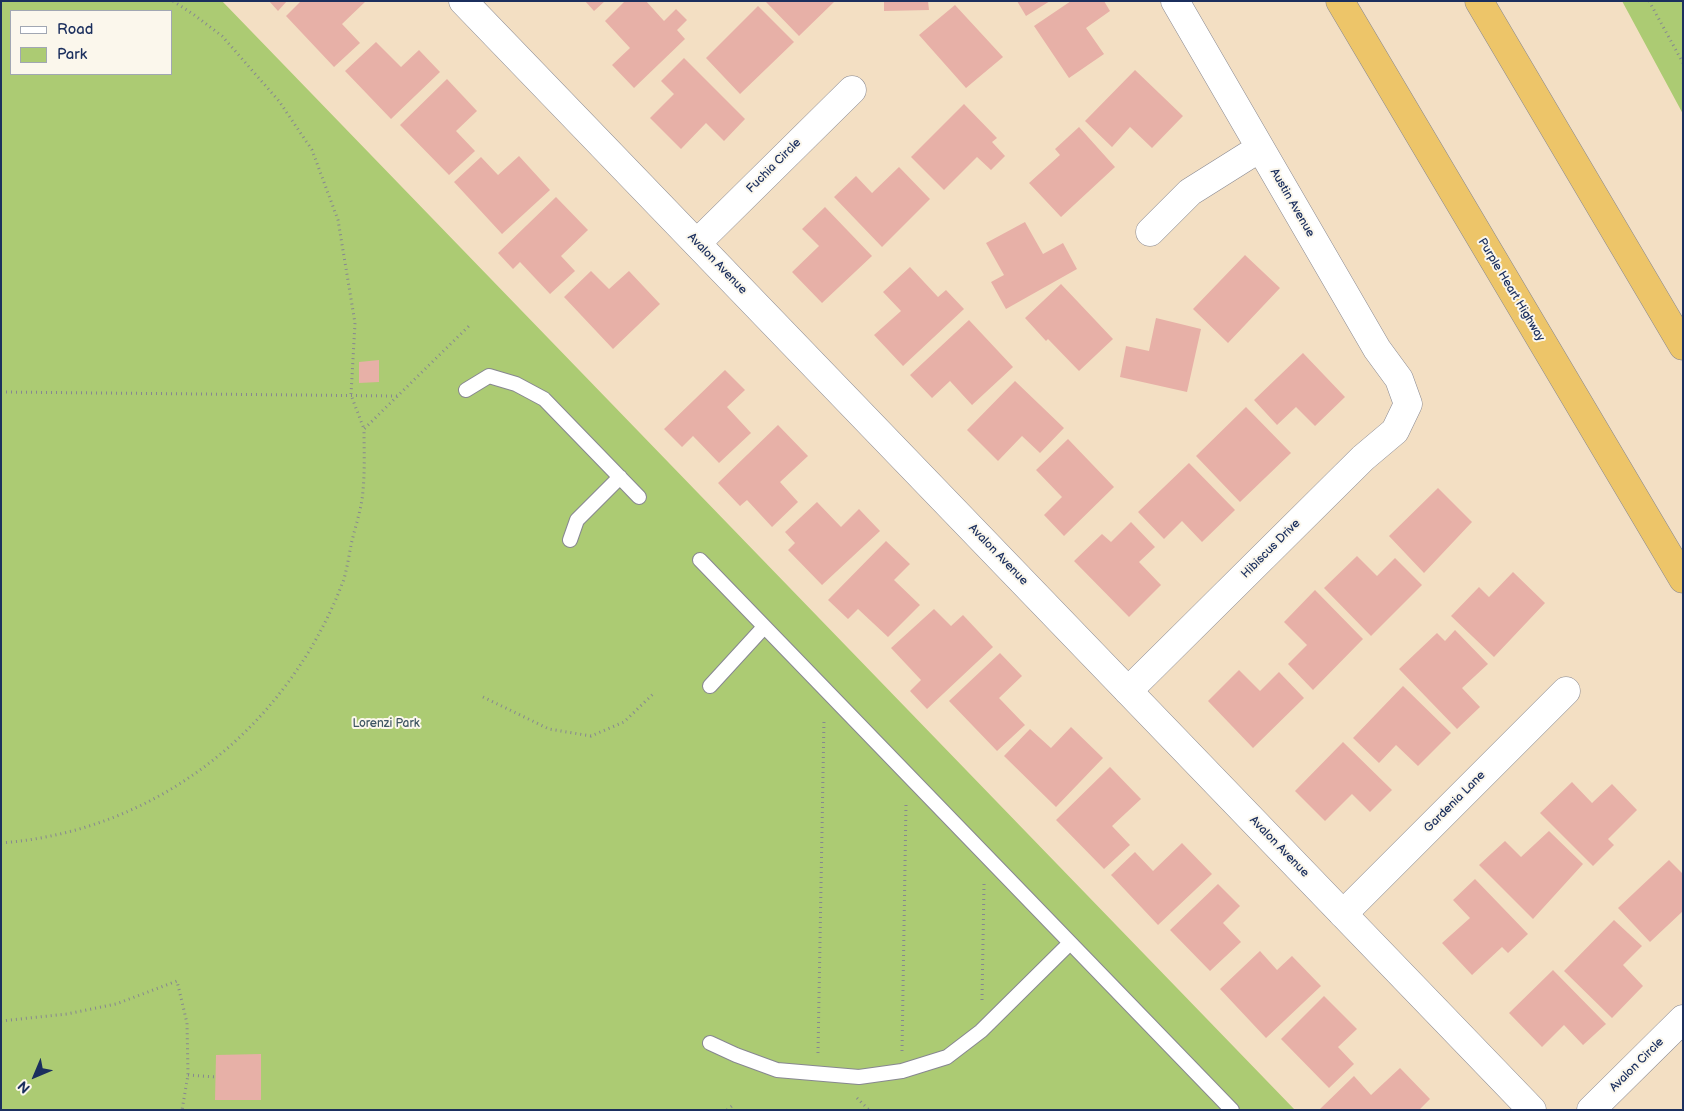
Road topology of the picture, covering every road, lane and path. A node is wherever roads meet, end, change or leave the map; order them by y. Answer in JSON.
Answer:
{"nodes":[{"id":1,"x":173,"y":1,"type":"edge"},
{"id":2,"x":463,"y":1,"type":"edge"},
{"id":3,"x":1175,"y":1,"type":"edge"},
{"id":4,"x":1340,"y":1,"type":"edge"},
{"id":5,"x":1479,"y":1,"type":"edge"},
{"id":6,"x":1649,"y":1,"type":"edge"},
{"id":7,"x":1683,"y":63,"type":"edge"},
{"id":8,"x":852,"y":90,"type":"dead end"},
{"id":9,"x":1260,"y":148,"type":"junction"},
{"id":10,"x":1150,"y":232,"type":"dead end"},
{"id":11,"x":697,"y":243,"type":"junction"},
{"id":12,"x":471,"y":324,"type":"dead end"},
{"id":13,"x":1683,"y":346,"type":"edge"},
{"id":14,"x":466,"y":390,"type":"dead end"},
{"id":15,"x":1,"y":392,"type":"edge"},
{"id":16,"x":351,"y":395,"type":"junction"},
{"id":17,"x":399,"y":396,"type":"junction"},
{"id":18,"x":1408,"y":404,"type":"joint"},
{"id":19,"x":364,"y":429,"type":"junction"},
{"id":20,"x":620,"y":477,"type":"junction"},
{"id":21,"x":639,"y":497,"type":"dead end"},
{"id":22,"x":570,"y":540,"type":"dead end"},
{"id":23,"x":700,"y":560,"type":"dead end"},
{"id":24,"x":1683,"y":579,"type":"edge"},
{"id":25,"x":764,"y":626,"type":"junction"},
{"id":26,"x":710,"y":686,"type":"dead end"},
{"id":27,"x":825,"y":689,"type":"junction"},
{"id":28,"x":1566,"y":690,"type":"dead end"},
{"id":29,"x":1128,"y":691,"type":"junction"},
{"id":30,"x":653,"y":694,"type":"dead end"},
{"id":31,"x":483,"y":697,"type":"dead end"},
{"id":32,"x":906,"y":774,"type":"junction"},
{"id":33,"x":1,"y":843,"type":"edge"},
{"id":34,"x":985,"y":855,"type":"junction"},
{"id":35,"x":1343,"y":914,"type":"junction"},
{"id":36,"x":1070,"y":943,"type":"junction"},
{"id":37,"x":1683,"y":1019,"type":"edge"},
{"id":38,"x":1,"y":1021,"type":"edge"},
{"id":39,"x":981,"y":1031,"type":"junction"},
{"id":40,"x":710,"y":1043,"type":"dead end"},
{"id":41,"x":818,"y":1057,"type":"dead end"},
{"id":42,"x":902,"y":1071,"type":"junction"},
{"id":43,"x":188,"y":1075,"type":"junction"},
{"id":44,"x":216,"y":1077,"type":"dead end"},
{"id":45,"x":732,"y":1106,"type":"dead end"},
{"id":46,"x":182,"y":1110,"type":"edge"},
{"id":47,"x":727,"y":1110,"type":"edge"},
{"id":48,"x":1232,"y":1110,"type":"edge"},
{"id":49,"x":1532,"y":1110,"type":"edge"},
{"id":50,"x":1591,"y":1110,"type":"edge"}],
"edges":[{"from":1,"to":16,"type":"path"},
{"from":2,"to":11,"type":"street","name":"Avalon Avenue"},
{"from":3,"to":9,"type":"street","name":"Austin Avenue"},
{"from":4,"to":24,"type":"highway","name":"Purple Heart Highway"},
{"from":5,"to":13,"type":"highway"},
{"from":6,"to":7,"type":"path"},
{"from":8,"to":11,"type":"street","name":"Fuchia Circle"},
{"from":9,"to":10,"type":"street"},
{"from":9,"to":18,"type":"street","name":"Austin Avenue"},
{"from":11,"to":29,"type":"street","name":"Avalon Avenue"},
{"from":12,"to":17,"type":"path"},
{"from":14,"to":20,"type":"lane"},
{"from":15,"to":16,"type":"path"},
{"from":16,"to":17,"type":"path"},
{"from":16,"to":19,"type":"path"},
{"from":17,"to":19,"type":"path"},
{"from":18,"to":29,"type":"street","name":"Hibiscus Drive"},
{"from":19,"to":33,"type":"path"},
{"from":20,"to":21,"type":"lane"},
{"from":20,"to":22,"type":"lane"},
{"from":23,"to":25,"type":"lane"},
{"from":25,"to":26,"type":"lane"},
{"from":25,"to":27,"type":"lane"},
{"from":27,"to":32,"type":"lane"},
{"from":27,"to":41,"type":"path"},
{"from":28,"to":35,"type":"street","name":"Gardenia Lane"},
{"from":29,"to":35,"type":"street","name":"Avalon Avenue"},
{"from":30,"to":31,"type":"path"},
{"from":32,"to":34,"type":"lane"},
{"from":32,"to":42,"type":"path"},
{"from":34,"to":36,"type":"lane"},
{"from":34,"to":39,"type":"path"},
{"from":35,"to":49,"type":"street","name":"Avalon Avenue"},
{"from":36,"to":39,"type":"lane"},
{"from":36,"to":48,"type":"lane"},
{"from":37,"to":50,"type":"street","name":"Avalon Circle"},
{"from":38,"to":43,"type":"path"},
{"from":39,"to":42,"type":"lane"},
{"from":40,"to":42,"type":"lane"},
{"from":43,"to":44,"type":"path"},
{"from":43,"to":46,"type":"path"},
{"from":45,"to":47,"type":"path"}]}
